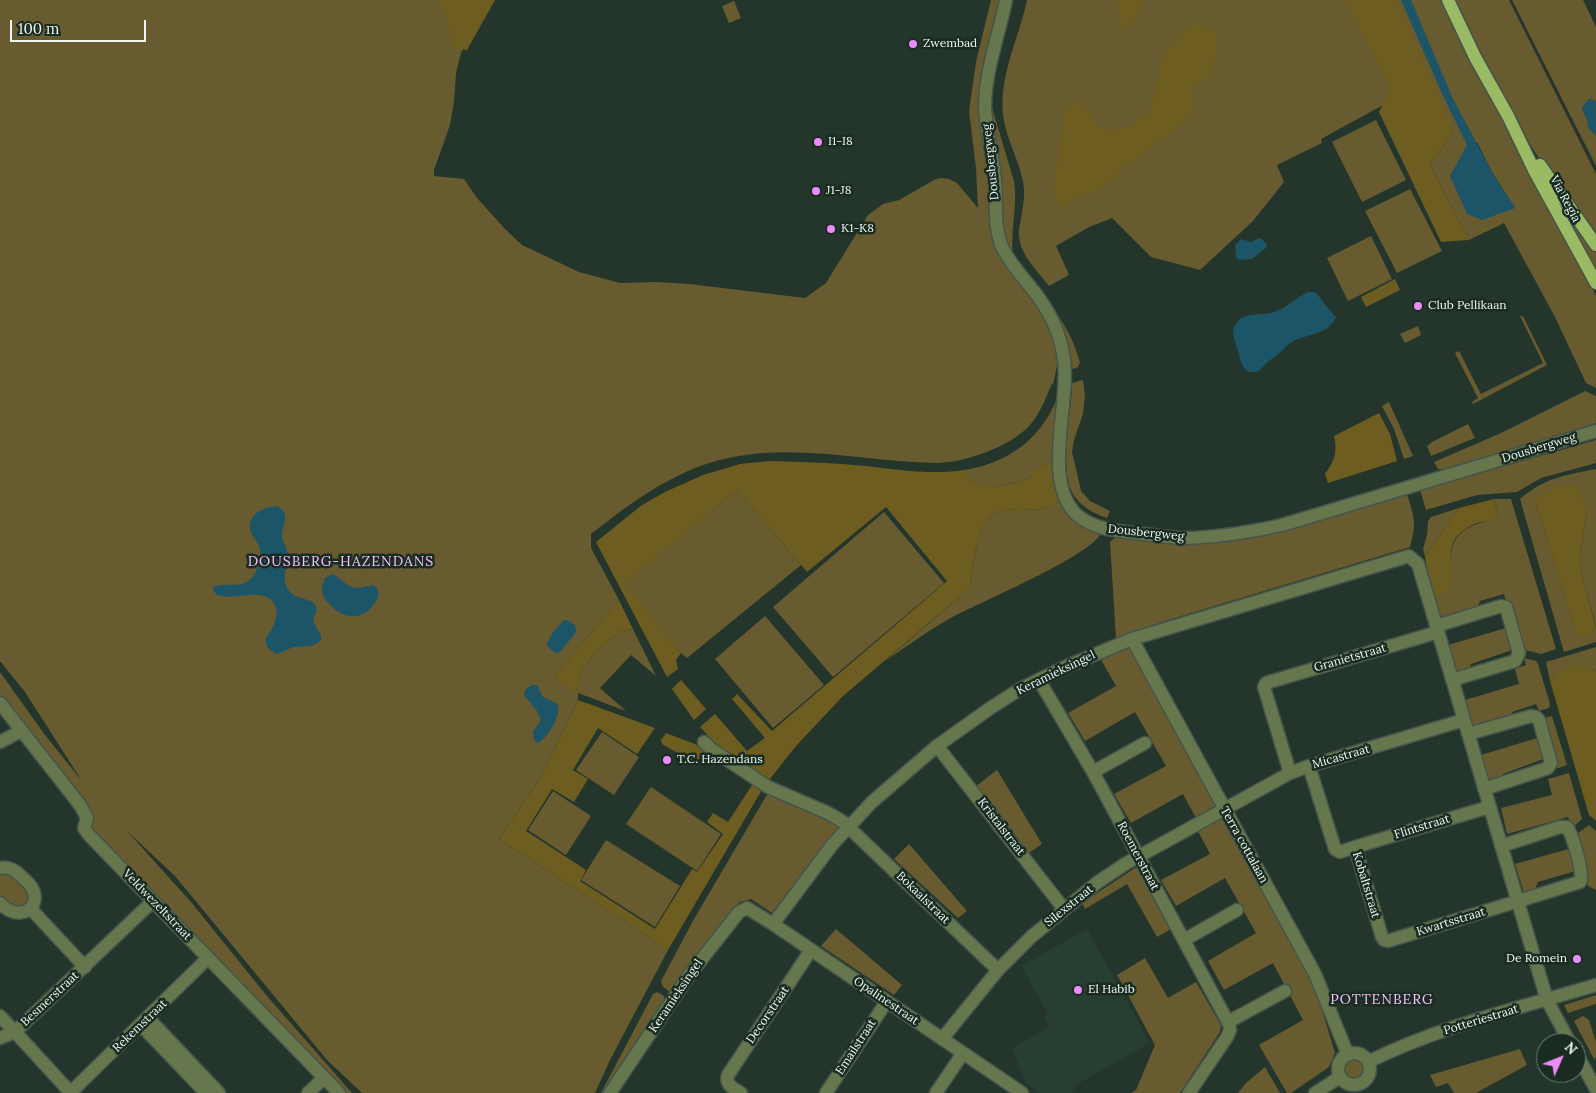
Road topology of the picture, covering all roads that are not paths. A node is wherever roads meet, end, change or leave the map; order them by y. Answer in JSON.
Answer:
{"nodes":[{"id":1,"x":1006,"y":0,"type":"edge"},
{"id":2,"x":1448,"y":0,"type":"edge"},
{"id":3,"x":1513,"y":126,"type":"junction"},
{"id":4,"x":1596,"y":245,"type":"edge"},
{"id":5,"x":1596,"y":283,"type":"edge"},
{"id":6,"x":1596,"y":431,"type":"edge"},
{"id":7,"x":1437,"y":629,"type":"junction"},
{"id":8,"x":1132,"y":639,"type":"junction"},
{"id":9,"x":1039,"y":680,"type":"junction"},
{"id":10,"x":1452,"y":680,"type":"junction"},
{"id":11,"x":0,"y":704,"type":"edge"},
{"id":12,"x":1464,"y":720,"type":"junction"},
{"id":13,"x":21,"y":731,"type":"junction"},
{"id":14,"x":1468,"y":734,"type":"junction"},
{"id":15,"x":0,"y":742,"type":"edge"},
{"id":16,"x":704,"y":742,"type":"dead end"},
{"id":17,"x":1146,"y":743,"type":"dead end"},
{"id":18,"x":937,"y":746,"type":"junction"},
{"id":19,"x":1309,"y":766,"type":"junction"},
{"id":20,"x":1093,"y":772,"type":"junction"},
{"id":21,"x":1290,"y":773,"type":"junction"},
{"id":22,"x":1484,"y":789,"type":"junction"},
{"id":23,"x":1490,"y":807,"type":"junction"},
{"id":24,"x":1224,"y":809,"type":"junction"},
{"id":25,"x":845,"y":824,"type":"junction"},
{"id":26,"x":1501,"y":846,"type":"junction"},
{"id":27,"x":1355,"y":847,"type":"junction"},
{"id":28,"x":1139,"y":857,"type":"junction"},
{"id":29,"x":0,"y":868,"type":"edge"},
{"id":30,"x":153,"y":901,"type":"junction"},
{"id":31,"x":1517,"y":902,"type":"junction"},
{"id":32,"x":0,"y":903,"type":"edge"},
{"id":33,"x":30,"y":908,"type":"junction"},
{"id":34,"x":750,"y":909,"type":"joint"},
{"id":35,"x":1064,"y":910,"type":"junction"},
{"id":36,"x":1238,"y":910,"type":"dead end"},
{"id":37,"x":773,"y":924,"type":"junction"},
{"id":38,"x":1184,"y":940,"type":"junction"},
{"id":39,"x":1384,"y":940,"type":"joint"},
{"id":40,"x":811,"y":950,"type":"junction"},
{"id":41,"x":208,"y":958,"type":"junction"},
{"id":42,"x":85,"y":966,"type":"junction"},
{"id":43,"x":998,"y":970,"type":"junction"},
{"id":44,"x":1596,"y":985,"type":"edge"},
{"id":45,"x":1285,"y":991,"type":"dead end"},
{"id":46,"x":1547,"y":1000,"type":"junction"},
{"id":47,"x":887,"y":1001,"type":"junction"},
{"id":48,"x":0,"y":1016,"type":"edge"},
{"id":49,"x":144,"y":1022,"type":"junction"},
{"id":50,"x":1228,"y":1022,"type":"junction"},
{"id":51,"x":15,"y":1032,"type":"junction"},
{"id":52,"x":1565,"y":1033,"type":"edge"},
{"id":53,"x":0,"y":1038,"type":"edge"},
{"id":54,"x":942,"y":1039,"type":"junction"},
{"id":55,"x":963,"y":1053,"type":"junction"},
{"id":56,"x":1348,"y":1054,"type":"junction"},
{"id":57,"x":1368,"y":1062,"type":"junction"},
{"id":58,"x":1586,"y":1071,"type":"edge"},
{"id":59,"x":1340,"y":1077,"type":"junction"},
{"id":60,"x":329,"y":1087,"type":"edge"},
{"id":61,"x":1365,"y":1088,"type":"edge"},
{"id":62,"x":1596,"y":1089,"type":"edge"},
{"id":63,"x":70,"y":1093,"type":"edge"},
{"id":64,"x":206,"y":1093,"type":"edge"},
{"id":65,"x":220,"y":1093,"type":"edge"},
{"id":66,"x":308,"y":1093,"type":"edge"},
{"id":67,"x":610,"y":1093,"type":"edge"},
{"id":68,"x":741,"y":1093,"type":"edge"},
{"id":69,"x":826,"y":1093,"type":"edge"},
{"id":70,"x":936,"y":1093,"type":"edge"},
{"id":71,"x":1022,"y":1093,"type":"edge"},
{"id":72,"x":1189,"y":1093,"type":"edge"},
{"id":73,"x":1316,"y":1093,"type":"edge"}],
"edges":[{"from":1,"to":6,"type":"street","name":"Dousbergweg"},
{"from":2,"to":3,"type":"main road","name":"Via Regia"},
{"from":3,"to":4,"type":"main road","name":"Via Regia"},
{"from":3,"to":5,"type":"main road","name":"Via Regia"},
{"from":7,"to":8,"type":"street","name":"Keramieksingel"},
{"from":7,"to":10,"type":"street"},
{"from":7,"to":10,"type":"street","name":"Granietstraat"},
{"from":7,"to":21,"type":"street","name":"Granietstraat"},
{"from":8,"to":9,"type":"street","name":"Keramieksingel"},
{"from":8,"to":24,"type":"street","name":"Terra cottalaan"},
{"from":9,"to":18,"type":"street","name":"Keramieksingel"},
{"from":9,"to":20,"type":"street","name":"Roemerstraat"},
{"from":10,"to":12,"type":"street"},
{"from":11,"to":13,"type":"street","name":"Veldwezeltstraat"},
{"from":12,"to":14,"type":"street"},
{"from":12,"to":19,"type":"street","name":"Micastraat"},
{"from":13,"to":15,"type":"street"},
{"from":13,"to":30,"type":"street","name":"Veldwezeltstraat"},
{"from":14,"to":22,"type":"street"},
{"from":14,"to":22,"type":"street"},
{"from":16,"to":25,"type":"street","name":"Bokaalstraat"},
{"from":17,"to":20,"type":"street"},
{"from":18,"to":25,"type":"street","name":"Keramieksingel"},
{"from":18,"to":35,"type":"street","name":"Kristalstraat"},
{"from":19,"to":21,"type":"street","name":"Micastraat"},
{"from":19,"to":27,"type":"street","name":"Kobaltstraat"},
{"from":20,"to":28,"type":"street","name":"Roemerstraat"},
{"from":21,"to":24,"type":"street","name":"Micastraat"},
{"from":22,"to":23,"type":"street"},
{"from":23,"to":26,"type":"street"},
{"from":23,"to":27,"type":"street","name":"Flintstraat"},
{"from":24,"to":28,"type":"street","name":"Silexstraat"},
{"from":24,"to":56,"type":"street","name":"Terra cottalaan"},
{"from":25,"to":37,"type":"street","name":"Keramieksingel"},
{"from":25,"to":43,"type":"street","name":"Bokaalstraat"},
{"from":26,"to":31,"type":"street"},
{"from":26,"to":31,"type":"street","name":"Kwartsstraat"},
{"from":27,"to":39,"type":"street","name":"Kobaltstraat"},
{"from":28,"to":35,"type":"street","name":"Silexstraat"},
{"from":28,"to":38,"type":"street","name":"Roemerstraat"},
{"from":29,"to":33,"type":"street"},
{"from":30,"to":41,"type":"street","name":"Veldwezeltstraat"},
{"from":30,"to":42,"type":"street","name":"Besmerstraat"},
{"from":31,"to":39,"type":"street","name":"Kwartsstraat"},
{"from":31,"to":46,"type":"street"},
{"from":32,"to":33,"type":"street"},
{"from":33,"to":42,"type":"street","name":"Besmerstraat"},
{"from":34,"to":37,"type":"street","name":"Opalinestraat"},
{"from":34,"to":67,"type":"street","name":"Keramieksingel"},
{"from":35,"to":43,"type":"street","name":"Silexstraat"},
{"from":36,"to":38,"type":"street"},
{"from":37,"to":40,"type":"street","name":"Opalinestraat"},
{"from":38,"to":50,"type":"street","name":"Roemerstraat"},
{"from":40,"to":47,"type":"street","name":"Opalinestraat"},
{"from":40,"to":68,"type":"street","name":"Decorstraat"},
{"from":41,"to":49,"type":"street","name":"Rekemstraat"},
{"from":41,"to":60,"type":"street","name":"Veldwezeltstraat"},
{"from":42,"to":51,"type":"street","name":"Besmerstraat"},
{"from":43,"to":54,"type":"street","name":"Silexstraat"},
{"from":44,"to":46,"type":"street","name":"Potteriestraat"},
{"from":45,"to":50,"type":"street"},
{"from":46,"to":52,"type":"street"},
{"from":46,"to":57,"type":"street","name":"Potteriestraat"},
{"from":47,"to":54,"type":"street","name":"Opalinestraat"},
{"from":47,"to":69,"type":"street","name":"Emailstraat"},
{"from":48,"to":51,"type":"street"},
{"from":49,"to":63,"type":"street","name":"Rekemstraat"},
{"from":49,"to":64,"type":"street"},
{"from":49,"to":65,"type":"street"},
{"from":50,"to":72,"type":"street"},
{"from":51,"to":53,"type":"street"},
{"from":51,"to":63,"type":"street"},
{"from":54,"to":55,"type":"street","name":"Opalinestraat"},
{"from":55,"to":70,"type":"street"},
{"from":55,"to":71,"type":"street","name":"Opalinestraat"},
{"from":56,"to":57,"type":"street"},
{"from":56,"to":59,"type":"street"},
{"from":57,"to":61,"type":"street"},
{"from":58,"to":62,"type":"street"},
{"from":59,"to":61,"type":"street"},
{"from":59,"to":73,"type":"street"},
{"from":60,"to":66,"type":"street"}]}
